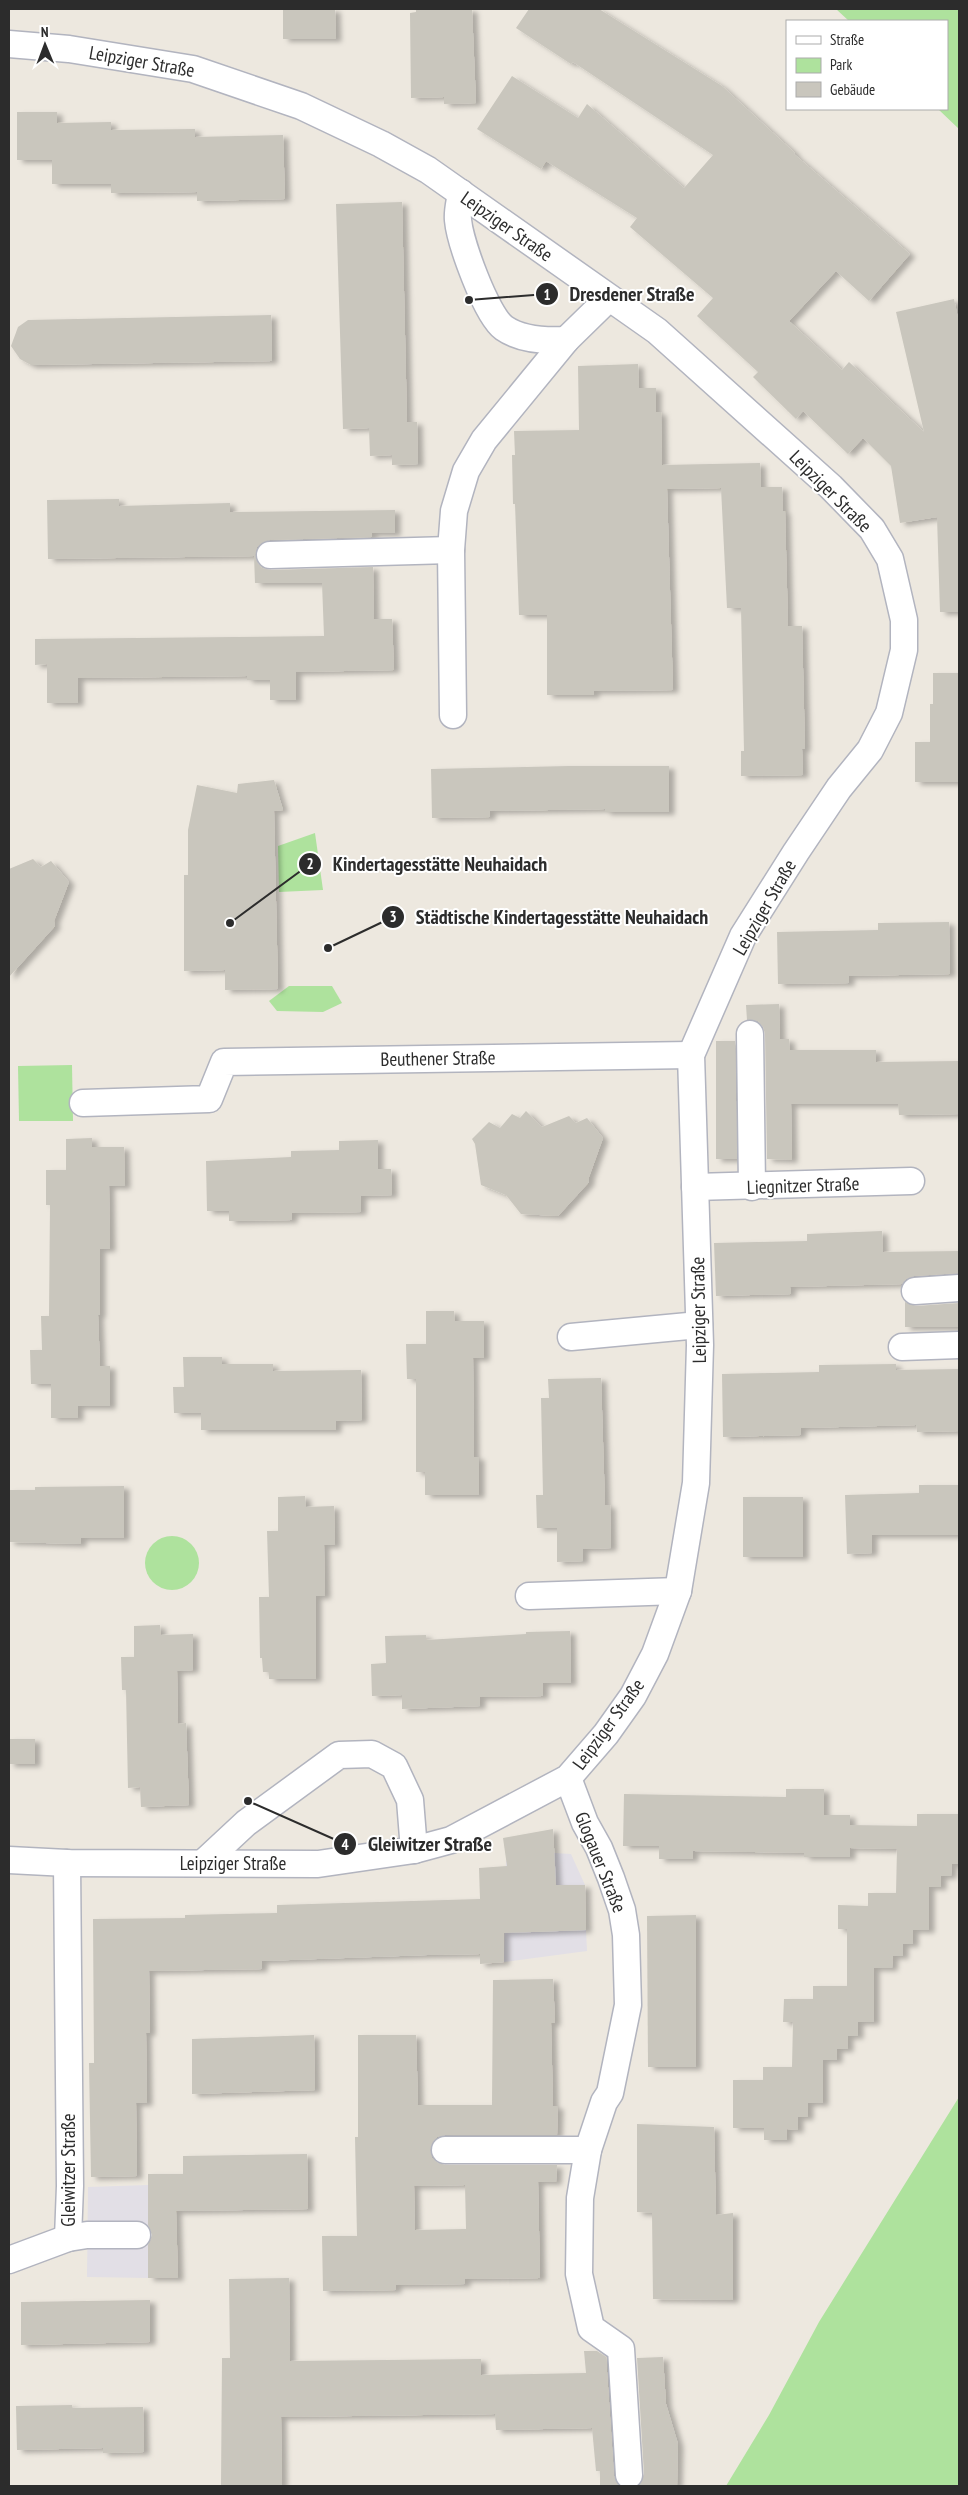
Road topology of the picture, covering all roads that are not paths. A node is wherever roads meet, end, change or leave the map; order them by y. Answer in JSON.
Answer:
{"nodes":[{"id":1,"x":9,"y":44,"type":"edge"},
{"id":2,"x":461,"y":193,"type":"junction"},
{"id":3,"x":608,"y":298,"type":"junction"},
{"id":4,"x":566,"y":340,"type":"junction"},
{"id":5,"x":451,"y":550,"type":"junction"},
{"id":6,"x":270,"y":555,"type":"dead end"},
{"id":7,"x":453,"y":715,"type":"dead end"},
{"id":8,"x":750,"y":1034,"type":"dead end"},
{"id":9,"x":691,"y":1055,"type":"junction"},
{"id":10,"x":83,"y":1103,"type":"dead end"},
{"id":11,"x":911,"y":1181,"type":"dead end"},
{"id":12,"x":752,"y":1187,"type":"junction"},
{"id":13,"x":695,"y":1188,"type":"junction"},
{"id":14,"x":959,"y":1288,"type":"edge"},
{"id":15,"x":915,"y":1291,"type":"dead end"},
{"id":16,"x":699,"y":1324,"type":"junction"},
{"id":17,"x":571,"y":1337,"type":"dead end"},
{"id":18,"x":959,"y":1345,"type":"edge"},
{"id":19,"x":902,"y":1347,"type":"dead end"},
{"id":20,"x":678,"y":1591,"type":"junction"},
{"id":21,"x":529,"y":1596,"type":"dead end"},
{"id":22,"x":568,"y":1778,"type":"junction"},
{"id":23,"x":414,"y":1850,"type":"junction"},
{"id":24,"x":9,"y":1860,"type":"edge"},
{"id":25,"x":67,"y":1863,"type":"junction"},
{"id":26,"x":203,"y":1863,"type":"junction"},
{"id":27,"x":445,"y":2150,"type":"dead end"},
{"id":28,"x":588,"y":2150,"type":"junction"},
{"id":29,"x":137,"y":2235,"type":"dead end"},
{"id":30,"x":68,"y":2238,"type":"junction"},
{"id":31,"x":9,"y":2260,"type":"edge"},
{"id":32,"x":629,"y":2475,"type":"dead end"}],
"edges":[{"from":1,"to":2,"type":"street","name":"Leipziger Straße"},
{"from":2,"to":3,"type":"street","name":"Leipziger Straße"},
{"from":2,"to":4,"type":"street"},
{"from":3,"to":4,"type":"street"},
{"from":3,"to":9,"type":"street","name":"Leipziger Straße"},
{"from":4,"to":5,"type":"street"},
{"from":5,"to":6,"type":"street"},
{"from":5,"to":7,"type":"street"},
{"from":8,"to":12,"type":"street"},
{"from":9,"to":10,"type":"street","name":"Beuthener Straße"},
{"from":9,"to":13,"type":"street","name":"Leipziger Straße"},
{"from":11,"to":12,"type":"street","name":"Liegnitzer Straße"},
{"from":12,"to":13,"type":"street","name":"Liegnitzer Straße"},
{"from":13,"to":16,"type":"street","name":"Leipziger Straße"},
{"from":14,"to":15,"type":"street"},
{"from":16,"to":17,"type":"street"},
{"from":16,"to":20,"type":"street","name":"Leipziger Straße"},
{"from":18,"to":19,"type":"street"},
{"from":20,"to":21,"type":"street"},
{"from":20,"to":22,"type":"street","name":"Leipziger Straße"},
{"from":22,"to":23,"type":"street","name":"Leipziger Straße"},
{"from":22,"to":28,"type":"street","name":"Glogauer Straße"},
{"from":23,"to":26,"type":"street","name":"Leipziger Straße"},
{"from":23,"to":26,"type":"street"},
{"from":24,"to":25,"type":"street","name":"Leipziger Straße"},
{"from":25,"to":26,"type":"street","name":"Leipziger Straße"},
{"from":25,"to":30,"type":"street","name":"Gleiwitzer Straße"},
{"from":27,"to":28,"type":"street"},
{"from":28,"to":32,"type":"street","name":"Glogauer Straße"},
{"from":29,"to":30,"type":"street"},
{"from":30,"to":31,"type":"street"}]}
